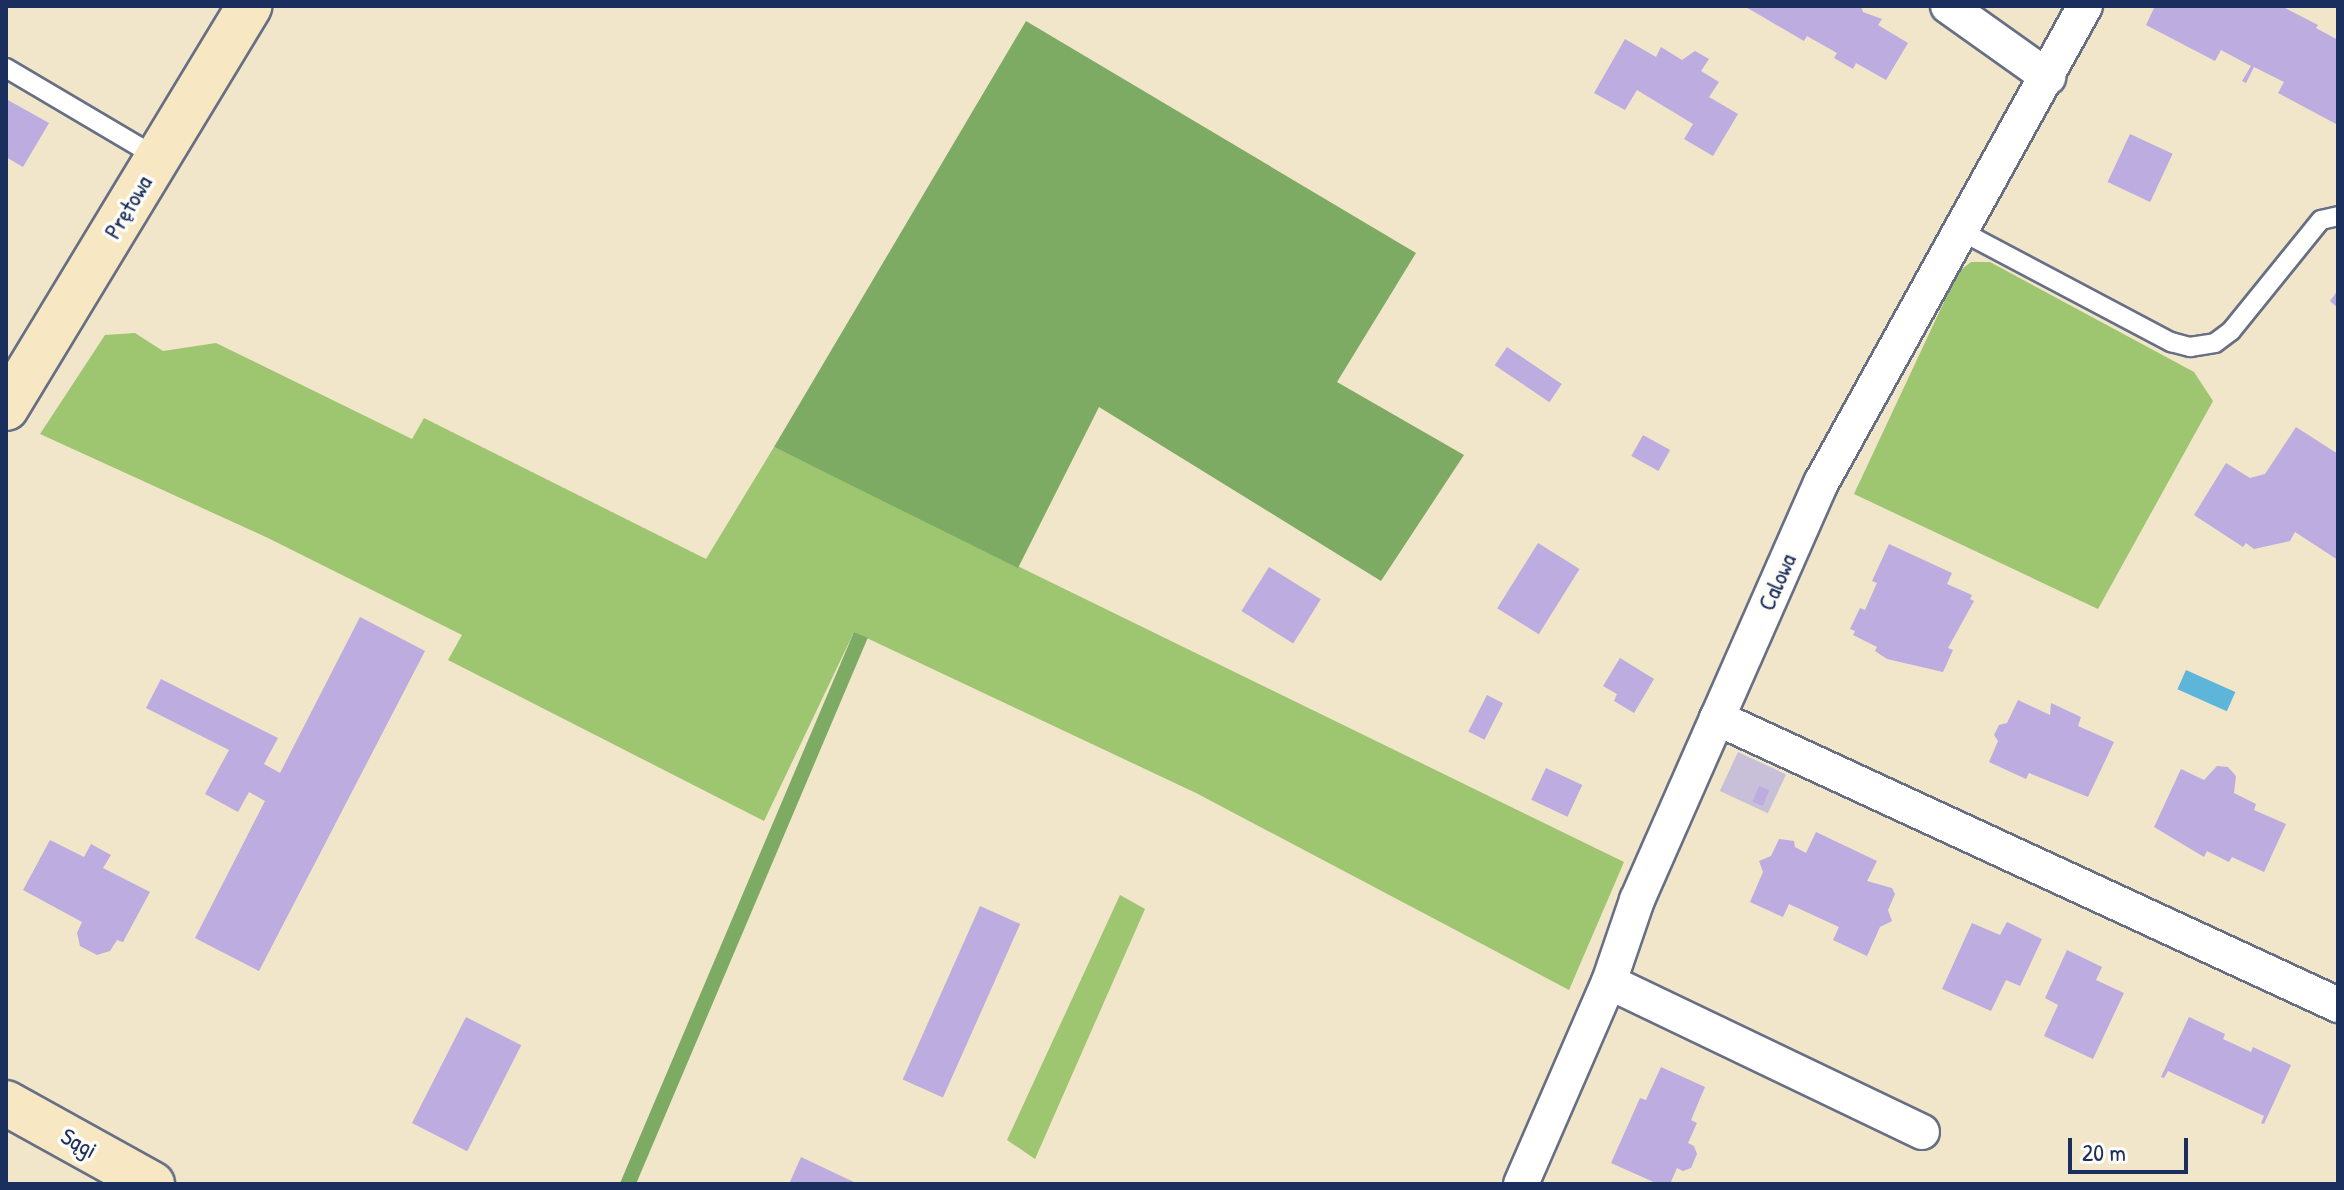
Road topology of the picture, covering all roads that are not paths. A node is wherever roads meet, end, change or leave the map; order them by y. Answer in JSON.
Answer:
{"nodes":[{"id":1,"x":249,"y":6,"type":"edge"},
{"id":2,"x":1948,"y":6,"type":"edge"},
{"id":3,"x":2085,"y":6,"type":"edge"},
{"id":4,"x":6,"y":68,"type":"edge"},
{"id":5,"x":2048,"y":77,"type":"junction"},
{"id":6,"x":158,"y":158,"type":"junction"},
{"id":7,"x":2338,"y":216,"type":"edge"},
{"id":8,"x":1961,"y":231,"type":"junction"},
{"id":9,"x":6,"y":408,"type":"edge"},
{"id":10,"x":1717,"y":718,"type":"junction"},
{"id":11,"x":1609,"y":982,"type":"junction"},
{"id":12,"x":2338,"y":1005,"type":"edge"},
{"id":13,"x":6,"y":1103,"type":"edge"},
{"id":14,"x":1922,"y":1132,"type":"dead end"},
{"id":15,"x":152,"y":1184,"type":"edge"},
{"id":16,"x":1521,"y":1184,"type":"edge"}],
"edges":[{"from":1,"to":6,"type":"street","name":"Prętowa"},
{"from":2,"to":5,"type":"street"},
{"from":3,"to":5,"type":"street","name":"Calowa"},
{"from":4,"to":6,"type":"lane"},
{"from":5,"to":8,"type":"street","name":"Calowa"},
{"from":6,"to":9,"type":"street","name":"Prętowa"},
{"from":7,"to":8,"type":"lane"},
{"from":8,"to":10,"type":"street","name":"Calowa"},
{"from":10,"to":11,"type":"street","name":"Calowa"},
{"from":10,"to":12,"type":"street"},
{"from":11,"to":14,"type":"street"},
{"from":11,"to":16,"type":"street","name":"Calowa"},
{"from":13,"to":15,"type":"street","name":"Sągi"}]}
